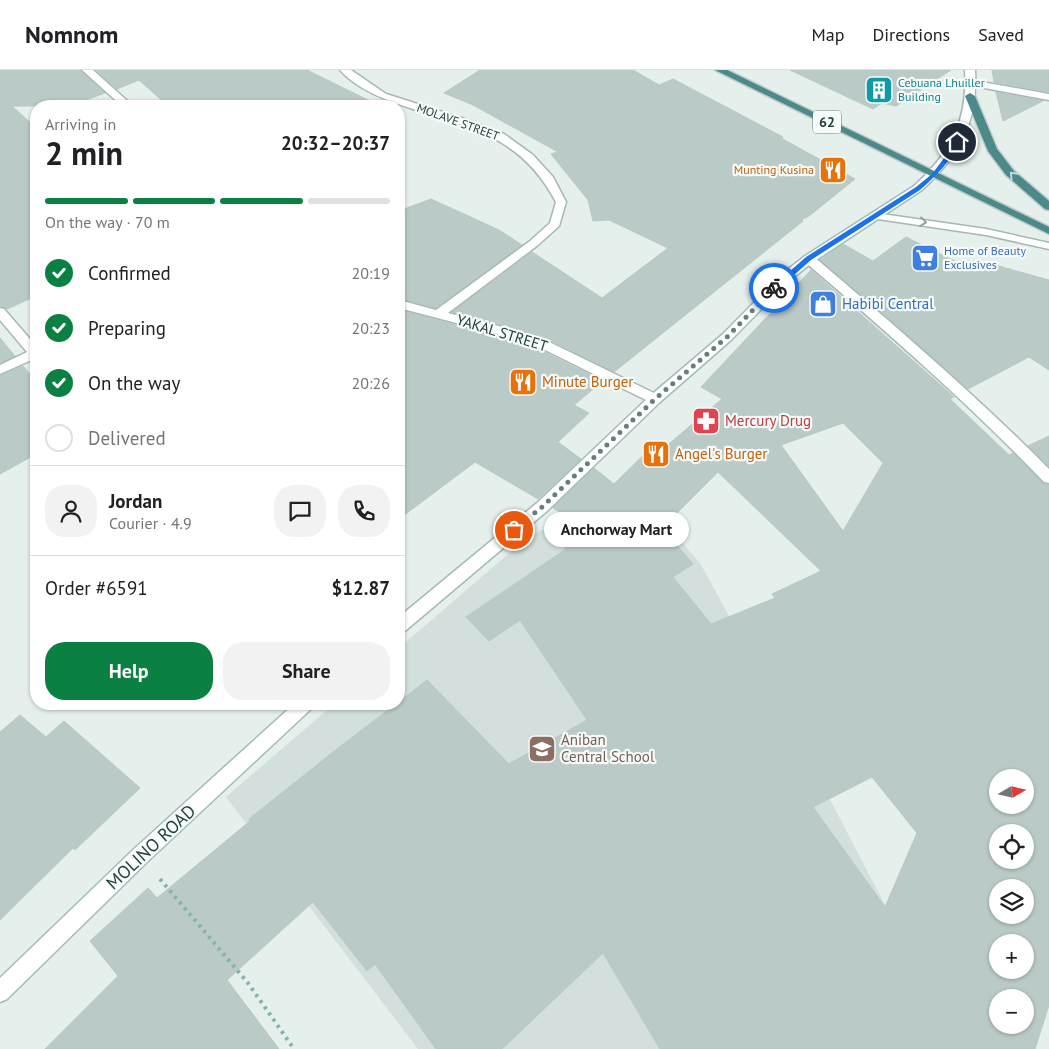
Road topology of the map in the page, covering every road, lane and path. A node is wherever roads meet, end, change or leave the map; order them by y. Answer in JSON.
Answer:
{"nodes":[{"id":1,"x":87,"y":70,"type":"edge"},
{"id":2,"x":345,"y":70,"type":"edge"},
{"id":3,"x":720,"y":70,"type":"edge"},
{"id":4,"x":970,"y":70,"type":"edge"},
{"id":5,"x":971,"y":83,"type":"junction"},
{"id":6,"x":970,"y":96,"type":"junction"},
{"id":7,"x":1049,"y":98,"type":"edge"},
{"id":8,"x":121,"y":100,"type":"edge"},
{"id":9,"x":395,"y":100,"type":"edge"},
{"id":10,"x":405,"y":103,"type":"edge"},
{"id":11,"x":934,"y":175,"type":"junction"},
{"id":12,"x":1049,"y":207,"type":"edge"},
{"id":13,"x":875,"y":216,"type":"junction"},
{"id":14,"x":1049,"y":231,"type":"edge"},
{"id":15,"x":1049,"y":246,"type":"edge"},
{"id":16,"x":808,"y":259,"type":"junction"},
{"id":17,"x":405,"y":306,"type":"edge"},
{"id":18,"x":0,"y":312,"type":"edge"},
{"id":19,"x":438,"y":314,"type":"junction"},
{"id":20,"x":30,"y":347,"type":"edge"},
{"id":21,"x":30,"y":357,"type":"edge"},
{"id":22,"x":0,"y":370,"type":"edge"},
{"id":23,"x":655,"y":399,"type":"junction"},
{"id":24,"x":1049,"y":478,"type":"edge"},
{"id":25,"x":405,"y":621,"type":"edge"},
{"id":26,"x":298,"y":710,"type":"edge"},
{"id":27,"x":140,"y":856,"type":"junction"},
{"id":28,"x":0,"y":992,"type":"edge"},
{"id":29,"x":294,"y":1049,"type":"edge"}],
"edges":[{"from":1,"to":8,"type":"main road"},
{"from":2,"to":9,"type":"main road","name":"MOLAVE STREET"},
{"from":3,"to":11,"type":"highway","number":"62"},
{"from":4,"to":5,"type":"main road"},
{"from":5,"to":6,"type":"main road"},
{"from":5,"to":7,"type":"main road"},
{"from":6,"to":11,"type":"main road"},
{"from":12,"to":6,"type":"highway","one_way":true},
{"from":10,"to":19,"type":"main road","name":"MOLAVE STREET"},
{"from":11,"to":13,"type":"main road"},
{"from":11,"to":14,"type":"highway","number":"62"},
{"from":13,"to":15,"type":"main road","one_way":true},
{"from":13,"to":16,"type":"main road"},
{"from":16,"to":23,"type":"main road"},
{"from":16,"to":24,"type":"main road"},
{"from":17,"to":19,"type":"main road","name":"YAKAL STREET"},
{"from":18,"to":20,"type":"main road"},
{"from":19,"to":23,"type":"main road","name":"YAKAL STREET"},
{"from":21,"to":22,"type":"main road"},
{"from":23,"to":25,"type":"main road"},
{"from":26,"to":27,"type":"main road","name":"MOLINO ROAD"},
{"from":27,"to":28,"type":"main road","name":"MOLINO ROAD"},
{"from":27,"to":29,"type":"path"}]}
